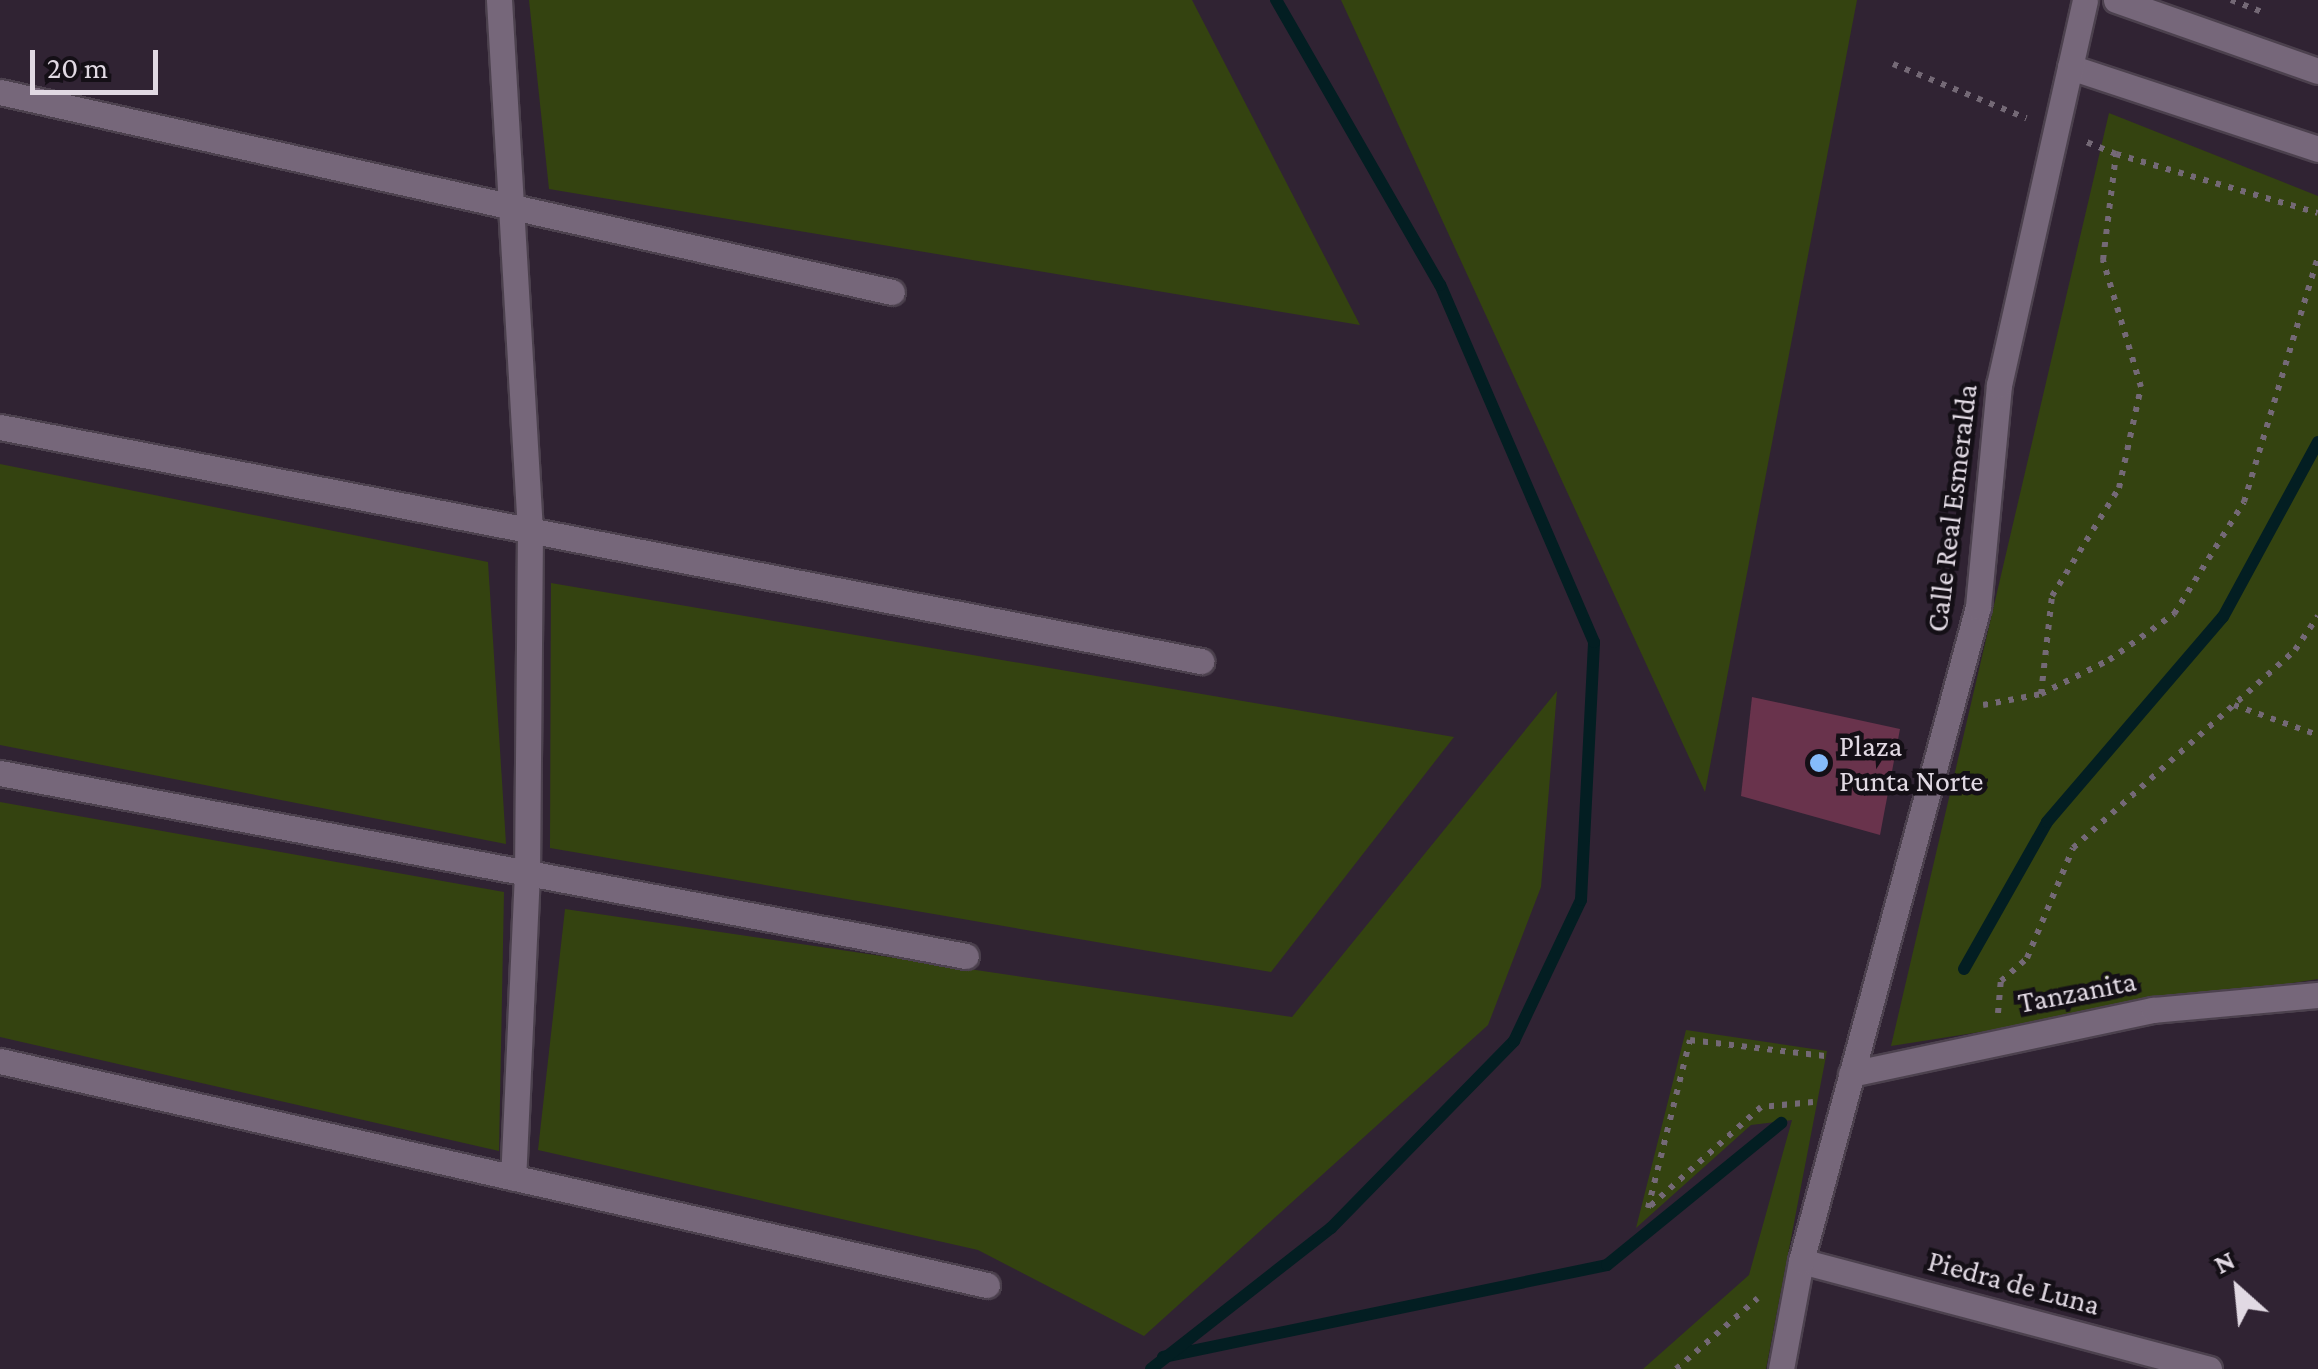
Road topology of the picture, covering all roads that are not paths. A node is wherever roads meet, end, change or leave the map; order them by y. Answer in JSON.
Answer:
{"nodes":[{"id":1,"x":499,"y":0,"type":"edge"},
{"id":2,"x":2085,"y":0,"type":"edge"},
{"id":3,"x":2116,"y":0,"type":"edge"},
{"id":4,"x":2070,"y":68,"type":"junction"},
{"id":5,"x":2318,"y":71,"type":"edge"},
{"id":6,"x":0,"y":92,"type":"edge"},
{"id":7,"x":2318,"y":149,"type":"edge"},
{"id":8,"x":515,"y":208,"type":"junction"},
{"id":9,"x":892,"y":292,"type":"dead end"},
{"id":10,"x":0,"y":427,"type":"edge"},
{"id":11,"x":530,"y":531,"type":"junction"},
{"id":12,"x":1201,"y":661,"type":"dead end"},
{"id":13,"x":0,"y":773,"type":"edge"},
{"id":14,"x":527,"y":872,"type":"junction"},
{"id":15,"x":966,"y":956,"type":"dead end"},
{"id":16,"x":2318,"y":995,"type":"edge"},
{"id":17,"x":0,"y":1061,"type":"edge"},
{"id":18,"x":1850,"y":1077,"type":"junction"},
{"id":19,"x":513,"y":1178,"type":"junction"},
{"id":20,"x":1801,"y":1260,"type":"junction"},
{"id":21,"x":986,"y":1286,"type":"dead end"},
{"id":22,"x":1782,"y":1369,"type":"edge"},
{"id":23,"x":2209,"y":1369,"type":"edge"}],
"edges":[{"from":1,"to":8,"type":"street"},
{"from":2,"to":4,"type":"street","name":"Calle Real Esmeralda"},
{"from":3,"to":5,"type":"street"},
{"from":4,"to":7,"type":"street"},
{"from":4,"to":18,"type":"street","name":"Calle Real Esmeralda"},
{"from":6,"to":8,"type":"street"},
{"from":8,"to":9,"type":"street"},
{"from":8,"to":11,"type":"street"},
{"from":10,"to":11,"type":"street"},
{"from":11,"to":12,"type":"street"},
{"from":11,"to":14,"type":"street"},
{"from":13,"to":14,"type":"street"},
{"from":14,"to":15,"type":"street"},
{"from":14,"to":19,"type":"street"},
{"from":16,"to":18,"type":"street","name":"Tanzanita"},
{"from":17,"to":19,"type":"street"},
{"from":18,"to":20,"type":"street","name":"Calle Real Esmeralda"},
{"from":19,"to":21,"type":"street"},
{"from":20,"to":22,"type":"street","name":"Calle Real Esmeralda"},
{"from":20,"to":23,"type":"street","name":"Piedra de Luna"}]}
